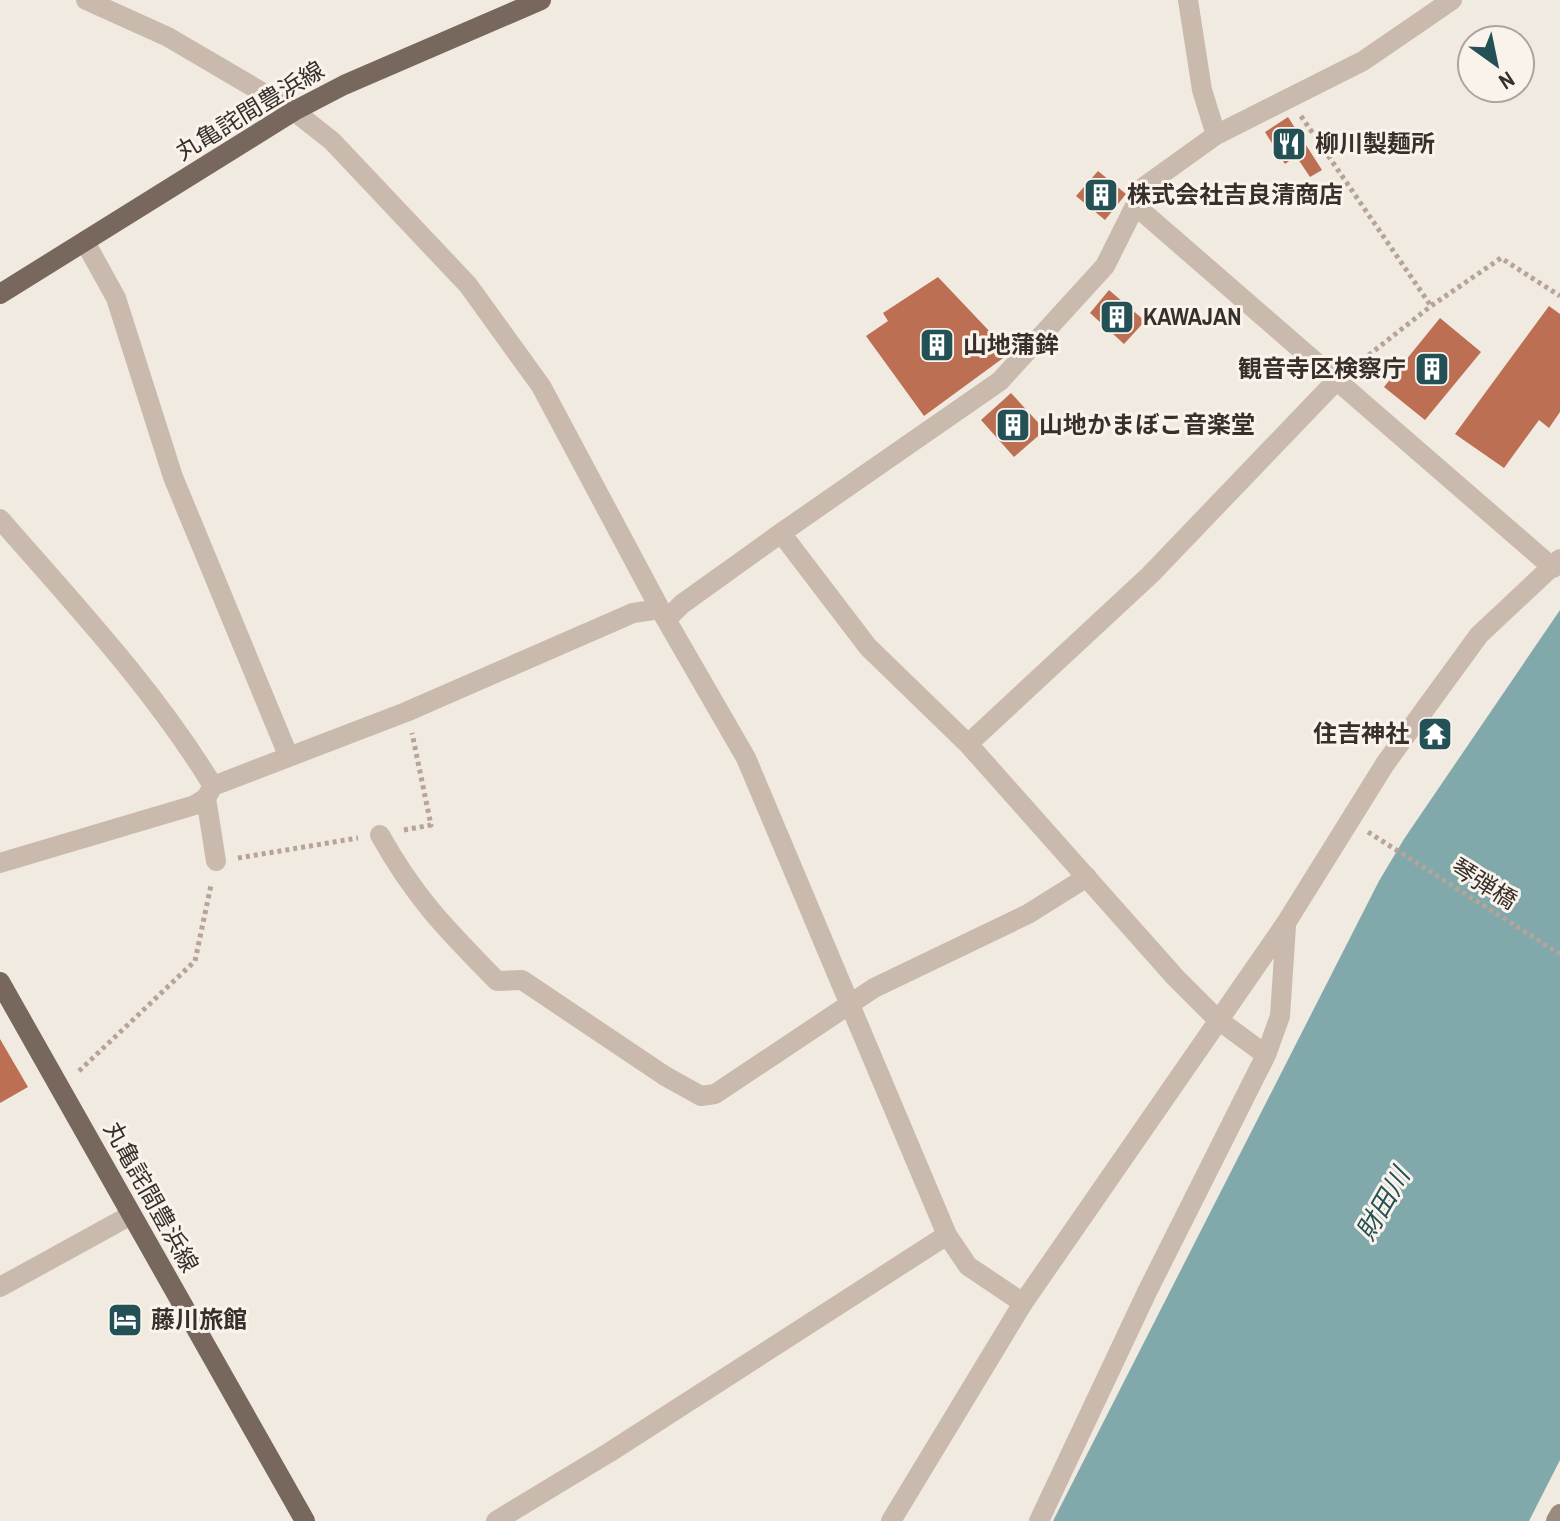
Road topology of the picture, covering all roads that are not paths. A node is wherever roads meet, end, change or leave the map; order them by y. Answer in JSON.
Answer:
{"nodes":[{"id":1,"x":86,"y":0,"type":"edge"},
{"id":2,"x":541,"y":0,"type":"edge"},
{"id":3,"x":1188,"y":0,"type":"edge"},
{"id":4,"x":1452,"y":0,"type":"edge"},
{"id":5,"x":294,"y":111,"type":"junction"},
{"id":6,"x":1216,"y":135,"type":"junction"},
{"id":7,"x":1137,"y":207,"type":"junction"},
{"id":8,"x":85,"y":242,"type":"junction"},
{"id":9,"x":0,"y":294,"type":"edge"},
{"id":10,"x":1336,"y":381,"type":"junction"},
{"id":11,"x":0,"y":519,"type":"edge"},
{"id":12,"x":781,"y":533,"type":"junction"},
{"id":13,"x":1557,"y":564,"type":"edge"},
{"id":14,"x":663,"y":614,"type":"junction"},
{"id":15,"x":968,"y":744,"type":"junction"},
{"id":16,"x":288,"y":755,"type":"junction"},
{"id":17,"x":210,"y":792,"type":"junction"},
{"id":18,"x":380,"y":835,"type":"road end"},
{"id":19,"x":216,"y":861,"type":"road end"},
{"id":20,"x":0,"y":863,"type":"edge"},
{"id":21,"x":1087,"y":877,"type":"junction"},
{"id":22,"x":1286,"y":923,"type":"junction"},
{"id":23,"x":0,"y":982,"type":"edge"},
{"id":24,"x":852,"y":1004,"type":"junction"},
{"id":25,"x":1217,"y":1019,"type":"junction"},
{"id":26,"x":1266,"y":1055,"type":"junction"},
{"id":27,"x":131,"y":1215,"type":"junction"},
{"id":28,"x":947,"y":1235,"type":"junction"},
{"id":29,"x":0,"y":1287,"type":"edge"},
{"id":30,"x":1023,"y":1303,"type":"junction"},
{"id":31,"x":1560,"y":1514,"type":"edge"},
{"id":32,"x":305,"y":1521,"type":"edge"},
{"id":33,"x":496,"y":1521,"type":"edge"},
{"id":34,"x":891,"y":1521,"type":"edge"},
{"id":35,"x":1039,"y":1521,"type":"edge"},
{"id":36,"x":1556,"y":1521,"type":"edge"}],
"edges":[{"from":1,"to":5,"type":"street"},
{"from":2,"to":5,"type":"main road","name":"丸亀詫間豊浜線"},
{"from":3,"to":6,"type":"street"},
{"from":4,"to":6,"type":"street"},
{"from":5,"to":8,"type":"main road","name":"丸亀詫間豊浜線"},
{"from":5,"to":14,"type":"street"},
{"from":6,"to":7,"type":"street"},
{"from":7,"to":10,"type":"street"},
{"from":7,"to":12,"type":"street"},
{"from":8,"to":9,"type":"main road","name":"丸亀詫間豊浜線"},
{"from":8,"to":16,"type":"street"},
{"from":10,"to":13,"type":"street"},
{"from":10,"to":15,"type":"street"},
{"from":11,"to":17,"type":"street"},
{"from":12,"to":14,"type":"street"},
{"from":12,"to":15,"type":"street"},
{"from":13,"to":22,"type":"street"},
{"from":14,"to":16,"type":"street"},
{"from":14,"to":24,"type":"street"},
{"from":15,"to":21,"type":"street"},
{"from":16,"to":17,"type":"street"},
{"from":17,"to":19,"type":"street"},
{"from":17,"to":20,"type":"street"},
{"from":18,"to":24,"type":"street"},
{"from":21,"to":24,"type":"street"},
{"from":21,"to":25,"type":"street"},
{"from":22,"to":25,"type":"street"},
{"from":22,"to":26,"type":"street"},
{"from":23,"to":27,"type":"main road","name":"丸亀詫間豊浜線"},
{"from":24,"to":28,"type":"street"},
{"from":25,"to":26,"type":"street"},
{"from":25,"to":30,"type":"street"},
{"from":26,"to":35,"type":"street"},
{"from":27,"to":29,"type":"street"},
{"from":27,"to":32,"type":"main road","name":"丸亀詫間豊浜線"},
{"from":28,"to":30,"type":"street"},
{"from":28,"to":33,"type":"street"},
{"from":30,"to":34,"type":"street"},
{"from":31,"to":36,"type":"street"}]}
